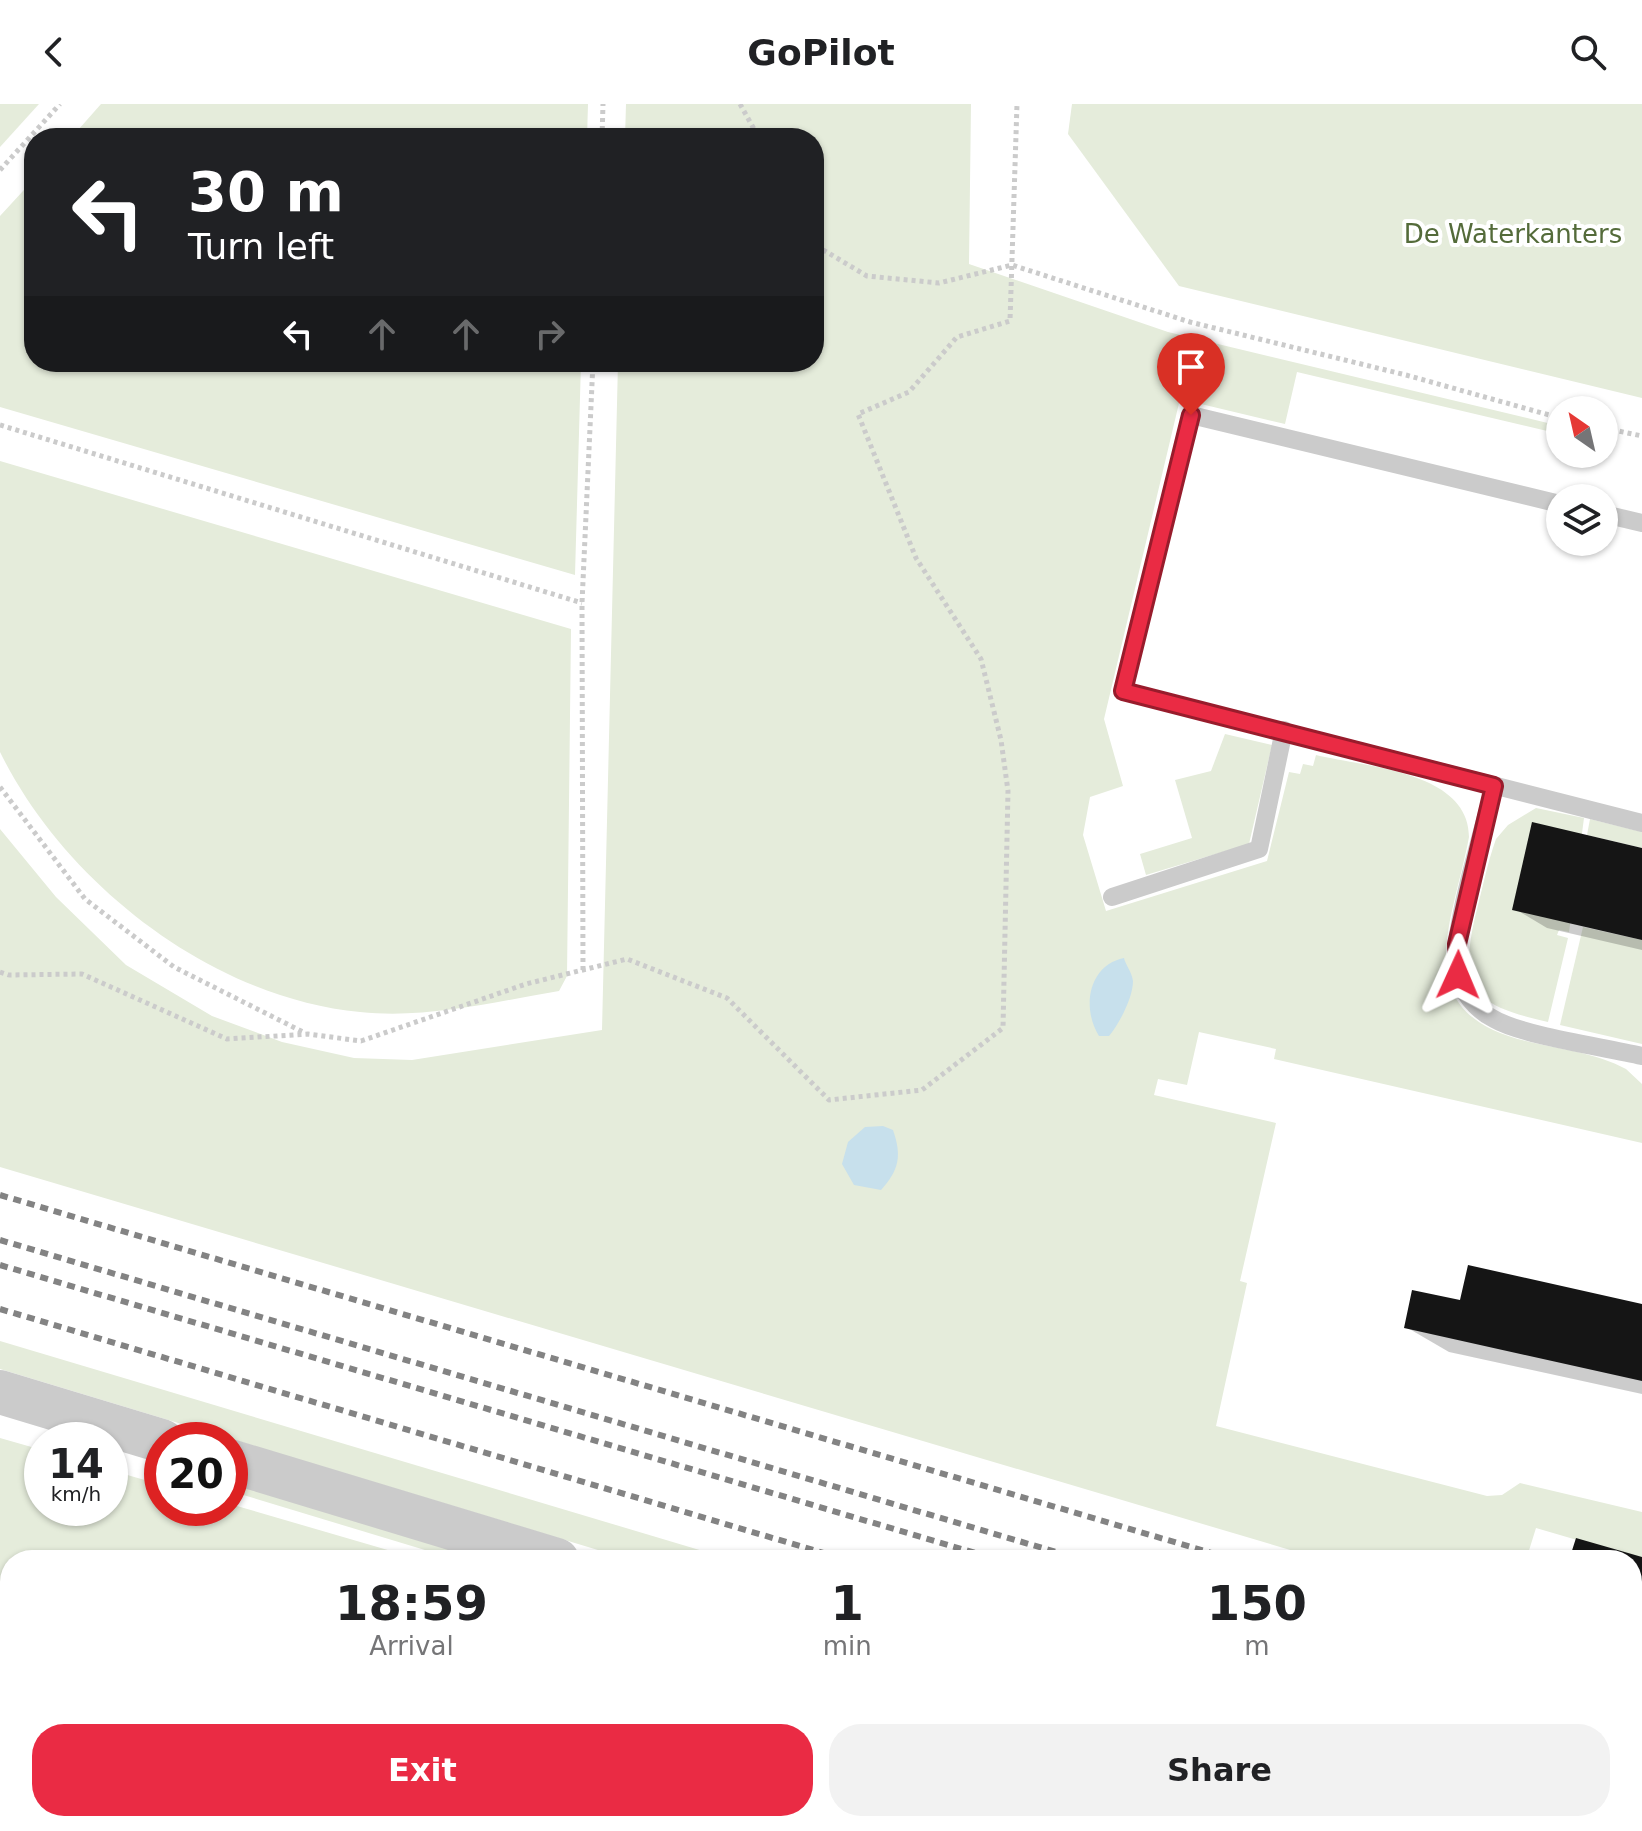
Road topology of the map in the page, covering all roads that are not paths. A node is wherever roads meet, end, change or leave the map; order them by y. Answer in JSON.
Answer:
{"nodes":[{"id":1,"x":1546,"y":501,"type":"edge"},
{"id":2,"x":1618,"y":517,"type":"edge"},
{"id":3,"x":1642,"y":523,"type":"edge"},
{"id":4,"x":1284,"y":730,"type":"junction"},
{"id":5,"x":1494,"y":786,"type":"junction"},
{"id":6,"x":1642,"y":823,"type":"edge"},
{"id":7,"x":1112,"y":897,"type":"dead end"},
{"id":8,"x":1642,"y":1056,"type":"edge"},
{"id":9,"x":0,"y":1392,"type":"edge"},
{"id":10,"x":144,"y":1436,"type":"edge"},
{"id":11,"x":248,"y":1466,"type":"edge"},
{"id":12,"x":524,"y":1550,"type":"edge"}],
"edges":[{"from":1,"to":4,"type":"lane"},
{"from":2,"to":3,"type":"lane"},
{"from":4,"to":5,"type":"lane"},
{"from":4,"to":7,"type":"lane"},
{"from":5,"to":6,"type":"lane"},
{"from":5,"to":8,"type":"lane"},
{"from":9,"to":10,"type":"street"},
{"from":11,"to":12,"type":"street"}]}
